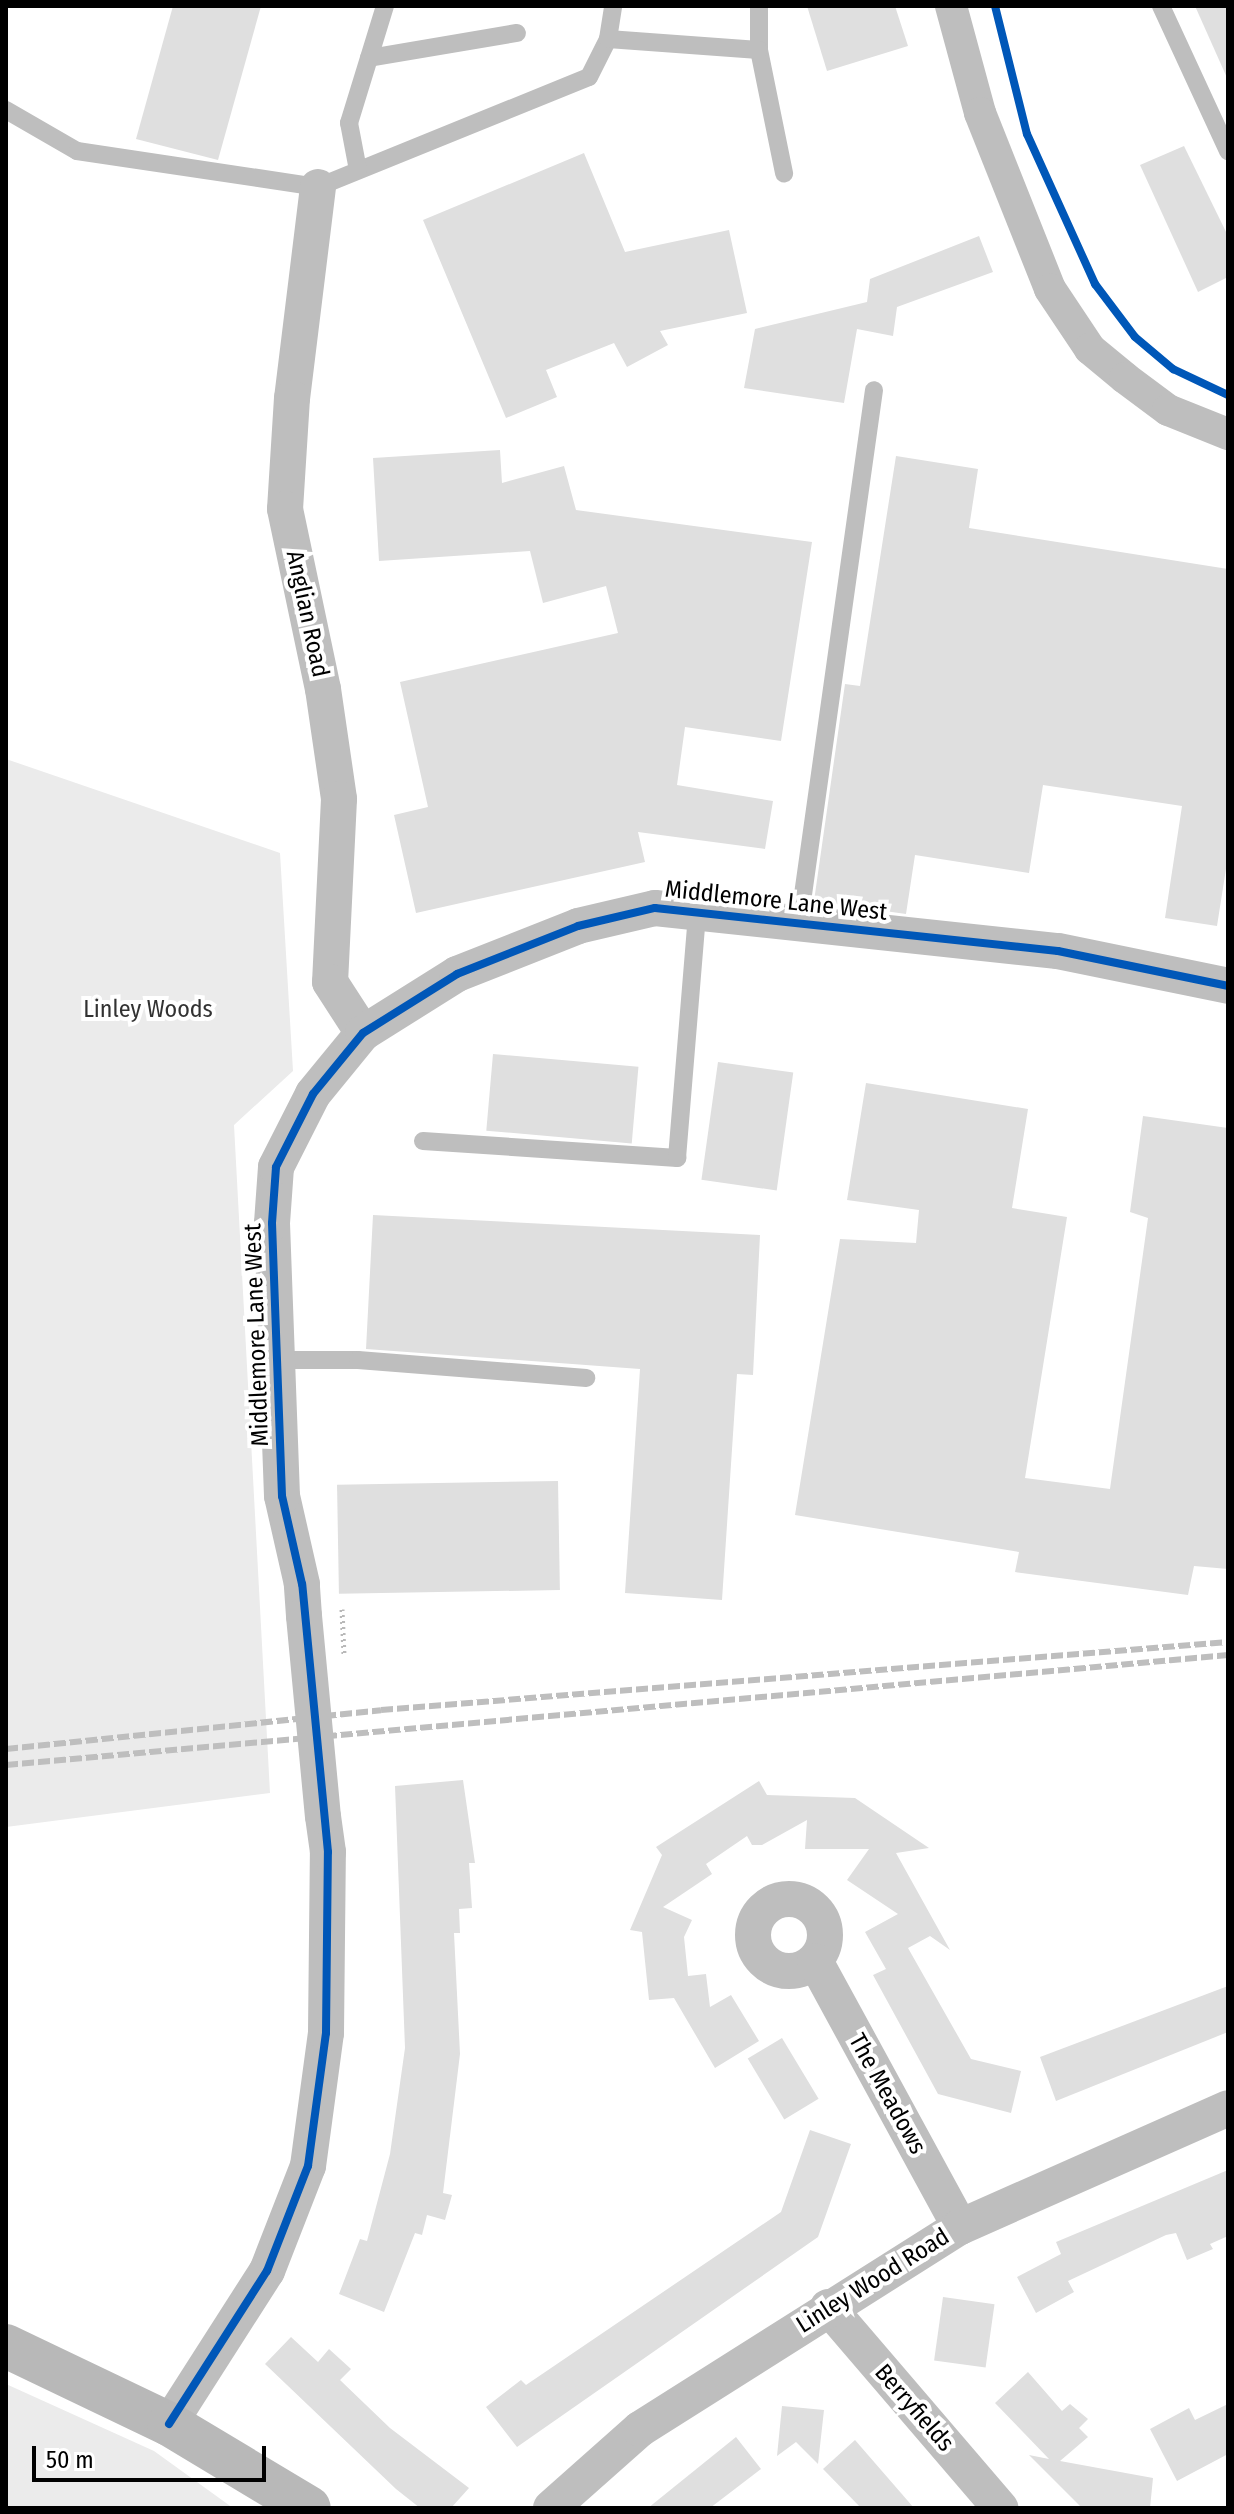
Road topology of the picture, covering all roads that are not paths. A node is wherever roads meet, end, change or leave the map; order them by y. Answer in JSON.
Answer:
{"nodes":[{"id":1,"x":385,"y":6,"type":"edge"},
{"id":2,"x":613,"y":6,"type":"edge"},
{"id":3,"x":759,"y":6,"type":"edge"},
{"id":4,"x":1161,"y":6,"type":"edge"},
{"id":5,"x":517,"y":33,"type":"dead end"},
{"id":6,"x":608,"y":39,"type":"junction"},
{"id":7,"x":759,"y":50,"type":"junction"},
{"id":8,"x":369,"y":58,"type":"junction"},
{"id":9,"x":6,"y":110,"type":"edge"},
{"id":10,"x":1228,"y":151,"type":"edge"},
{"id":11,"x":358,"y":170,"type":"junction"},
{"id":12,"x":784,"y":173,"type":"dead end"},
{"id":13,"x":318,"y":187,"type":"junction"},
{"id":14,"x":874,"y":390,"type":"dead end"},
{"id":15,"x":697,"y":913,"type":"junction"},
{"id":16,"x":799,"y":923,"type":"junction"},
{"id":17,"x":1228,"y":986,"type":"edge"},
{"id":18,"x":363,"y":1033,"type":"junction"},
{"id":19,"x":423,"y":1141,"type":"dead end"},
{"id":20,"x":277,"y":1360,"type":"junction"},
{"id":21,"x":586,"y":1378,"type":"dead end"},
{"id":22,"x":815,"y":1961,"type":"dead end"},
{"id":23,"x":1228,"y":2108,"type":"edge"},
{"id":24,"x":960,"y":2227,"type":"junction"},
{"id":25,"x":828,"y":2307,"type":"junction"},
{"id":26,"x":6,"y":2346,"type":"edge"},
{"id":27,"x":169,"y":2424,"type":"junction"},
{"id":28,"x":309,"y":2508,"type":"edge"},
{"id":29,"x":551,"y":2508,"type":"edge"},
{"id":30,"x":1000,"y":2508,"type":"edge"}],
"edges":[{"from":1,"to":8,"type":"lane"},
{"from":2,"to":6,"type":"lane"},
{"from":3,"to":7,"type":"lane"},
{"from":4,"to":10,"type":"lane"},
{"from":5,"to":8,"type":"lane"},
{"from":6,"to":7,"type":"lane"},
{"from":6,"to":11,"type":"lane"},
{"from":7,"to":12,"type":"lane"},
{"from":8,"to":11,"type":"lane"},
{"from":9,"to":13,"type":"lane"},
{"from":11,"to":13,"type":"lane"},
{"from":13,"to":18,"type":"street","name":"Anglian Road"},
{"from":14,"to":16,"type":"lane"},
{"from":15,"to":16,"type":"street","name":"Middlemore Lane West"},
{"from":15,"to":18,"type":"street","name":"Middlemore Lane West"},
{"from":15,"to":19,"type":"lane"},
{"from":16,"to":17,"type":"street","name":"Middlemore Lane West"},
{"from":18,"to":20,"type":"street","name":"Middlemore Lane West"},
{"from":20,"to":21,"type":"lane"},
{"from":20,"to":27,"type":"street","name":"Middlemore Lane West","bridge":true},
{"from":22,"to":24,"type":"street","name":"The Meadows"},
{"from":23,"to":24,"type":"street","name":"Linley Wood Road"},
{"from":24,"to":25,"type":"street","name":"Linley Wood Road"},
{"from":25,"to":29,"type":"street","name":"Linley Wood Road"},
{"from":25,"to":30,"type":"street","name":"Berryfields"},
{"from":26,"to":27,"type":"main road"},
{"from":27,"to":28,"type":"main road"}]}
